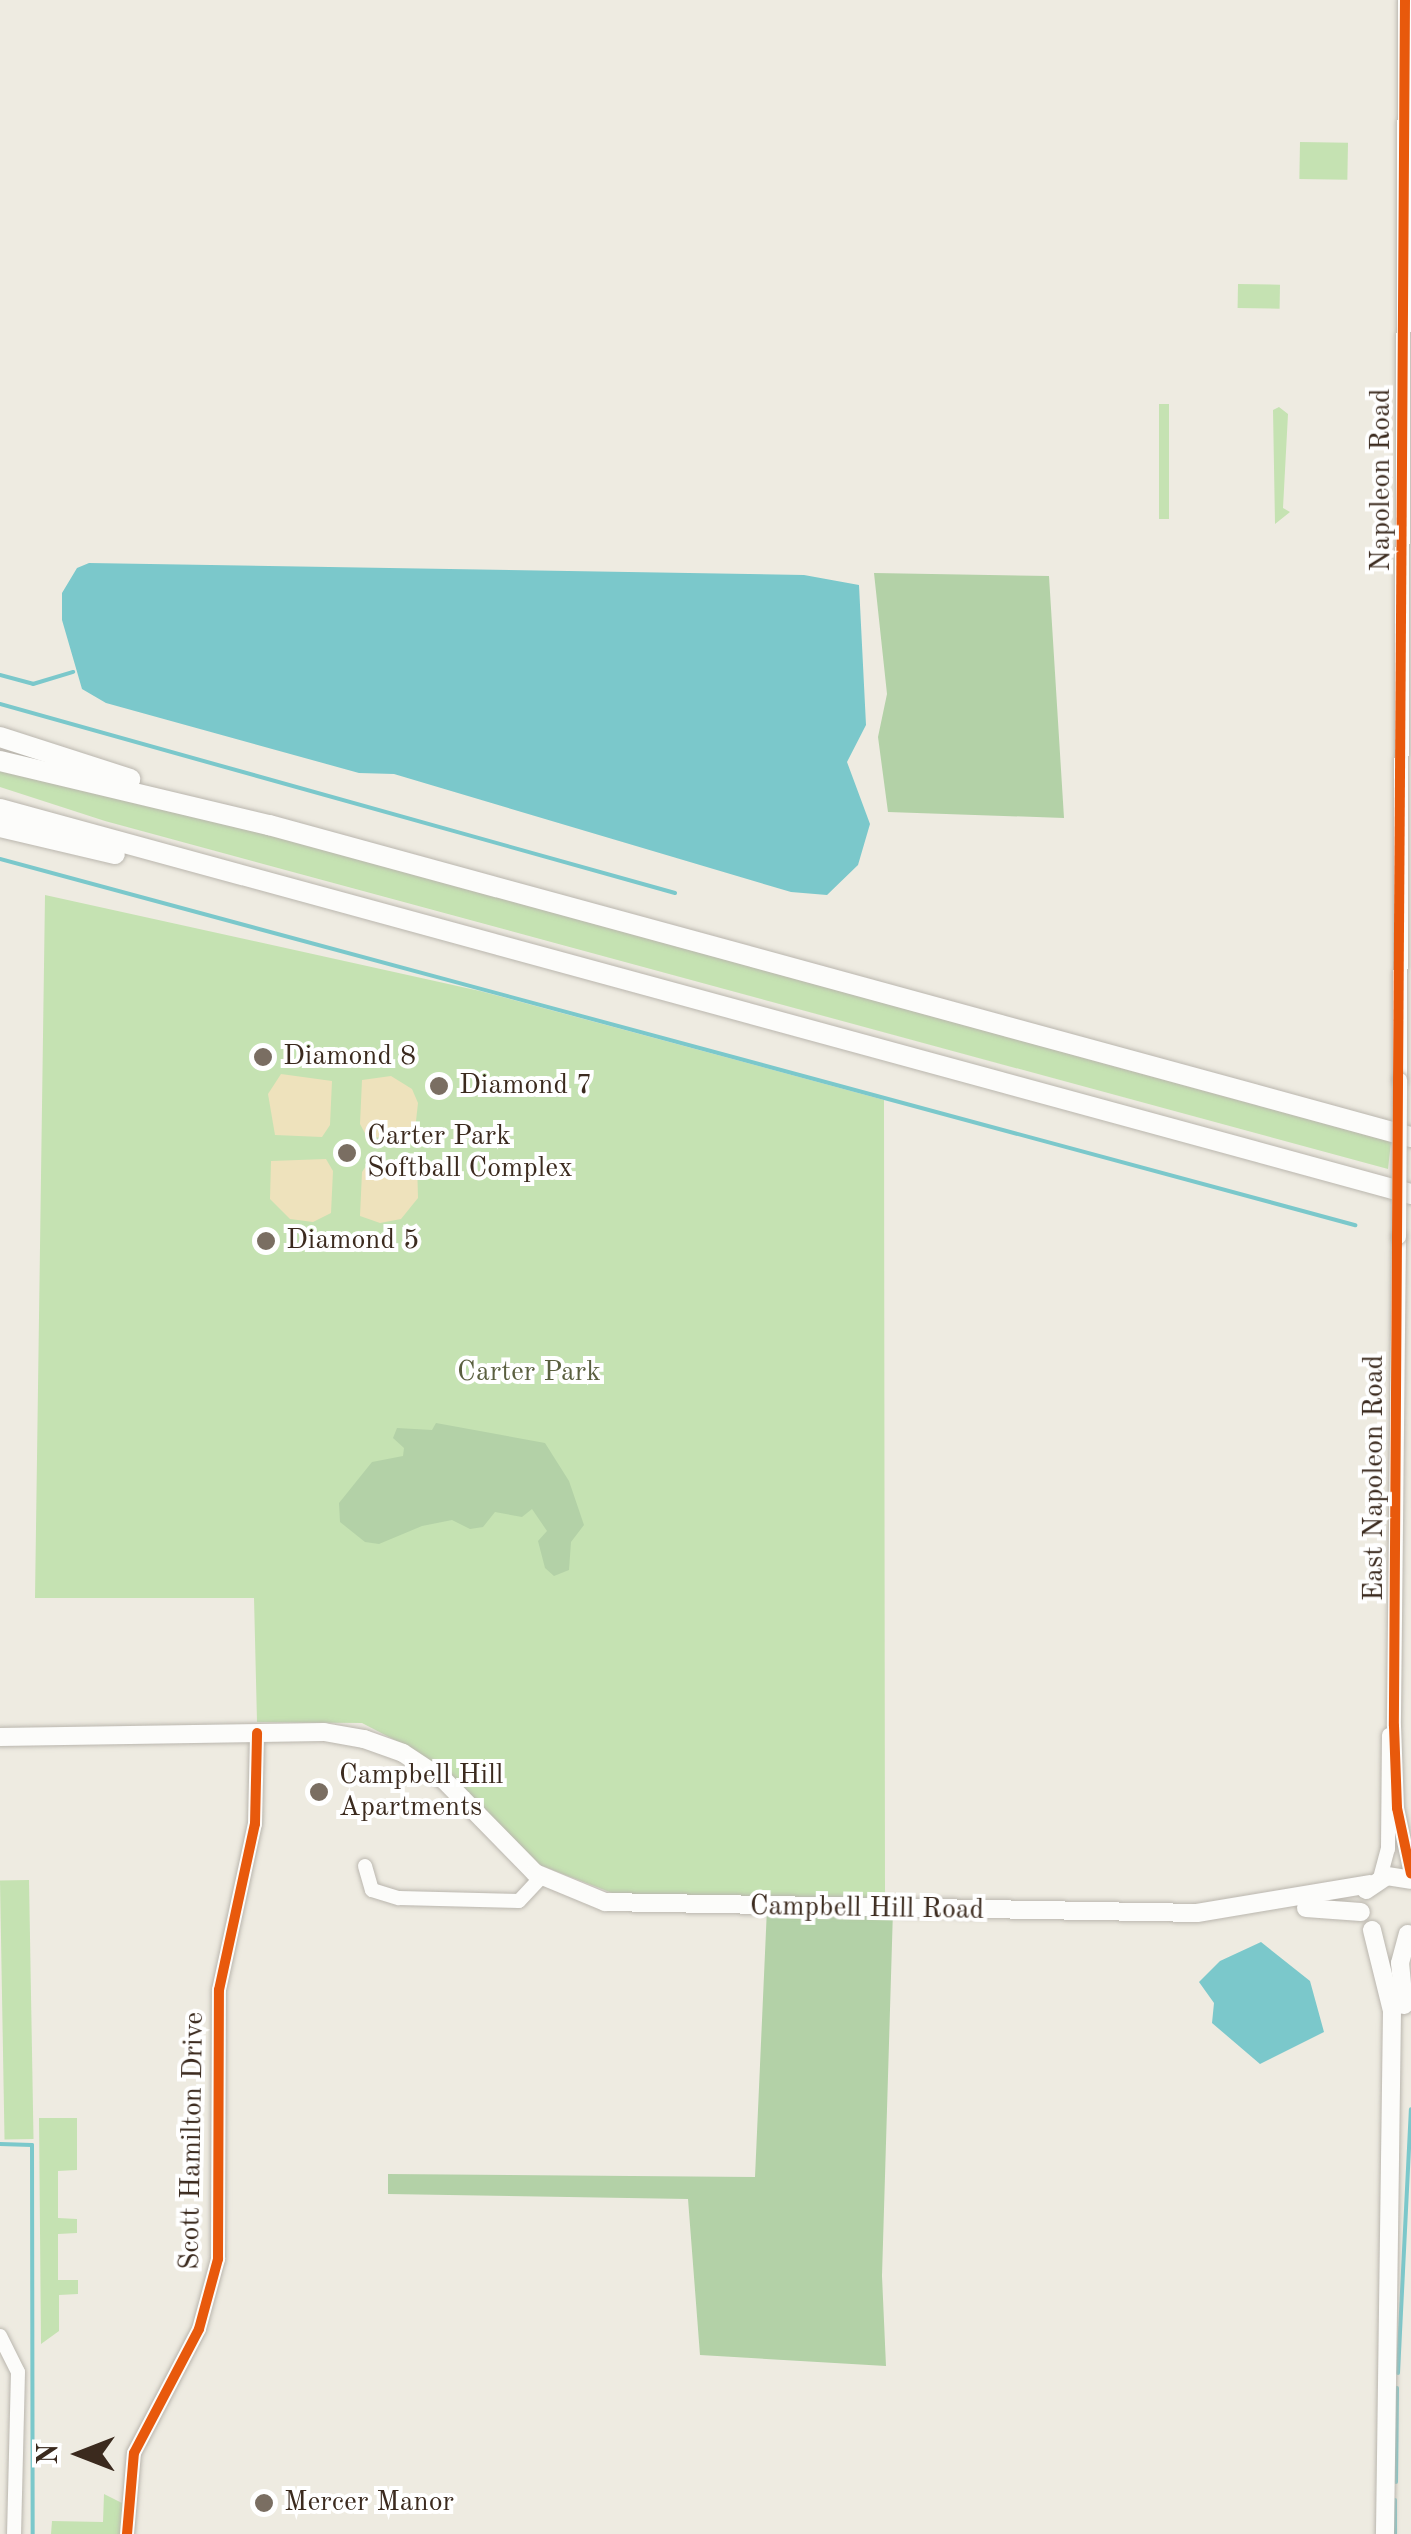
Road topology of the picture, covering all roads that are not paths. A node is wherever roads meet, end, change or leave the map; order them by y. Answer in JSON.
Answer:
{"nodes":[{"id":1,"x":1405,"y":0,"type":"edge"},
{"id":2,"x":0,"y":738,"type":"edge"},
{"id":3,"x":0,"y":761,"type":"edge"},
{"id":4,"x":0,"y":809,"type":"edge"},
{"id":5,"x":270,"y":825,"type":"junction"},
{"id":6,"x":0,"y":827,"type":"edge"},
{"id":7,"x":251,"y":878,"type":"junction"},
{"id":8,"x":1400,"y":1080,"type":"joint"},
{"id":9,"x":1411,"y":1137,"type":"edge"},
{"id":10,"x":1411,"y":1194,"type":"edge"},
{"id":11,"x":1394,"y":1726,"type":"junction"},
{"id":12,"x":257,"y":1734,"type":"junction"},
{"id":13,"x":0,"y":1737,"type":"edge"},
{"id":14,"x":365,"y":1866,"type":"dead end"},
{"id":15,"x":542,"y":1877,"type":"junction"},
{"id":16,"x":1411,"y":1877,"type":"edge"},
{"id":17,"x":1375,"y":1881,"type":"junction"},
{"id":18,"x":1361,"y":1912,"type":"junction"},
{"id":19,"x":1197,"y":1914,"type":"junction"},
{"id":20,"x":1372,"y":1930,"type":"junction"},
{"id":21,"x":1410,"y":1933,"type":"edge"},
{"id":22,"x":1393,"y":2068,"type":"junction"},
{"id":23,"x":0,"y":2336,"type":"edge"},
{"id":24,"x":14,"y":2534,"type":"edge"},
{"id":25,"x":128,"y":2534,"type":"edge"},
{"id":26,"x":1386,"y":2534,"type":"edge"}],
"edges":[{"from":1,"to":8,"type":"street","name":"Napoleon Road"},
{"from":2,"to":5,"type":"highway"},
{"from":3,"to":5,"type":"highway"},
{"from":4,"to":7,"type":"highway"},
{"from":5,"to":9,"type":"highway"},
{"from":6,"to":7,"type":"highway"},
{"from":7,"to":10,"type":"highway"},
{"from":8,"to":11,"type":"street","name":"East Napoleon Road","bridge":true},
{"from":11,"to":16,"type":"street","name":"East Napoleon Road"},
{"from":11,"to":17,"type":"street","name":"East Napoleon Road"},
{"from":12,"to":13,"type":"main road","name":"Campbell Hill Road"},
{"from":12,"to":15,"type":"main road","name":"Campbell Hill Road"},
{"from":12,"to":25,"type":"street","name":"Scott Hamilton Drive"},
{"from":14,"to":15,"type":"street"},
{"from":15,"to":19,"type":"main road","name":"Campbell Hill Road"},
{"from":16,"to":17,"type":"main road","name":"Campbell Hill Road"},
{"from":17,"to":18,"type":"main road"},
{"from":17,"to":19,"type":"main road","name":"Campbell Hill Road"},
{"from":18,"to":19,"type":"main road","name":"Campbell Hill Road"},
{"from":18,"to":20,"type":"main road"},
{"from":20,"to":21,"type":"main road"},
{"from":20,"to":22,"type":"main road"},
{"from":21,"to":22,"type":"main road"},
{"from":22,"to":26,"type":"main road"},
{"from":23,"to":24,"type":"street"}]}
